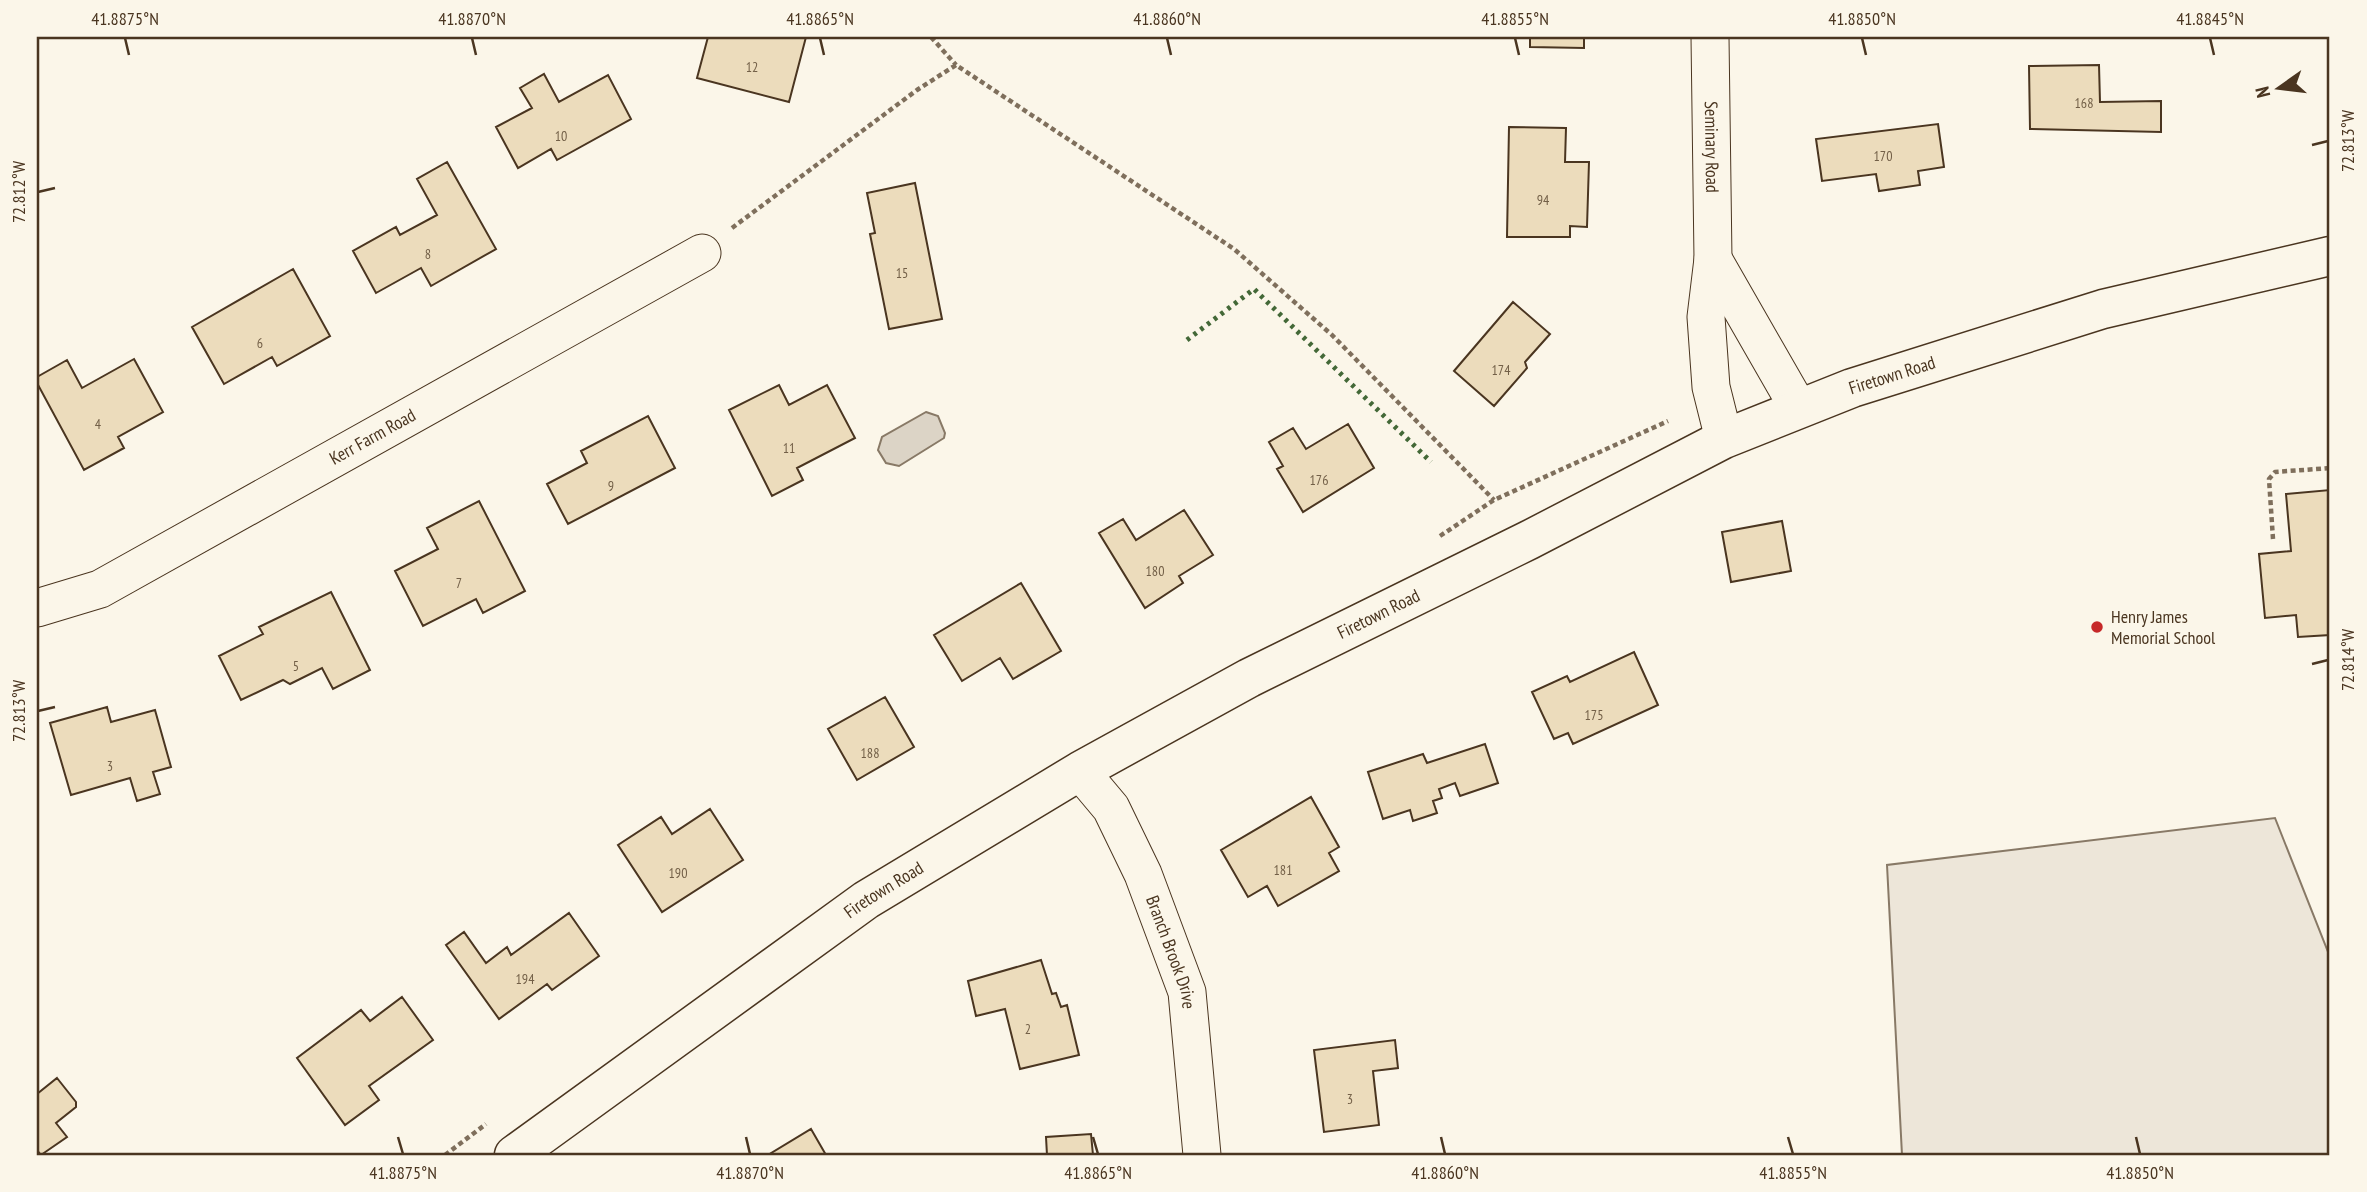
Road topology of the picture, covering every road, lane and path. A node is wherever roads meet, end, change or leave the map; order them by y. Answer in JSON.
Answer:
{"nodes":[{"id":1,"x":931,"y":37,"type":"edge"},
{"id":2,"x":1710,"y":37,"type":"edge"},
{"id":3,"x":956,"y":65,"type":"junction"},
{"id":4,"x":702,"y":253,"type":"joint"},
{"id":5,"x":2330,"y":256,"type":"edge"},
{"id":6,"x":1713,"y":259,"type":"junction"},
{"id":7,"x":1799,"y":409,"type":"junction"},
{"id":8,"x":1724,"y":439,"type":"junction"},
{"id":9,"x":2330,"y":468,"type":"edge"},
{"id":10,"x":1494,"y":500,"type":"dead end"},
{"id":11,"x":2273,"y":539,"type":"dead end"},
{"id":12,"x":37,"y":608,"type":"edge"},
{"id":13,"x":1080,"y":771,"type":"junction"},
{"id":14,"x":514,"y":1155,"type":"edge"},
{"id":15,"x":1202,"y":1155,"type":"edge"}],
"edges":[{"from":1,"to":3,"type":"path"},
{"from":2,"to":6,"type":"street","name":"Seminary Road"},
{"from":3,"to":4,"type":"path"},
{"from":3,"to":10,"type":"path"},
{"from":4,"to":12,"type":"street","name":"Kerr Farm Road"},
{"from":5,"to":7,"type":"street","name":"Firetown Road"},
{"from":6,"to":7,"type":"street","name":"Seminary Road"},
{"from":6,"to":8,"type":"street","name":"Seminary Road"},
{"from":7,"to":8,"type":"street","name":"Firetown Road"},
{"from":8,"to":13,"type":"street","name":"Firetown Road"},
{"from":9,"to":11,"type":"path"},
{"from":13,"to":14,"type":"street","name":"Firetown Road"},
{"from":13,"to":15,"type":"street","name":"Branch Brook Drive"}]}
